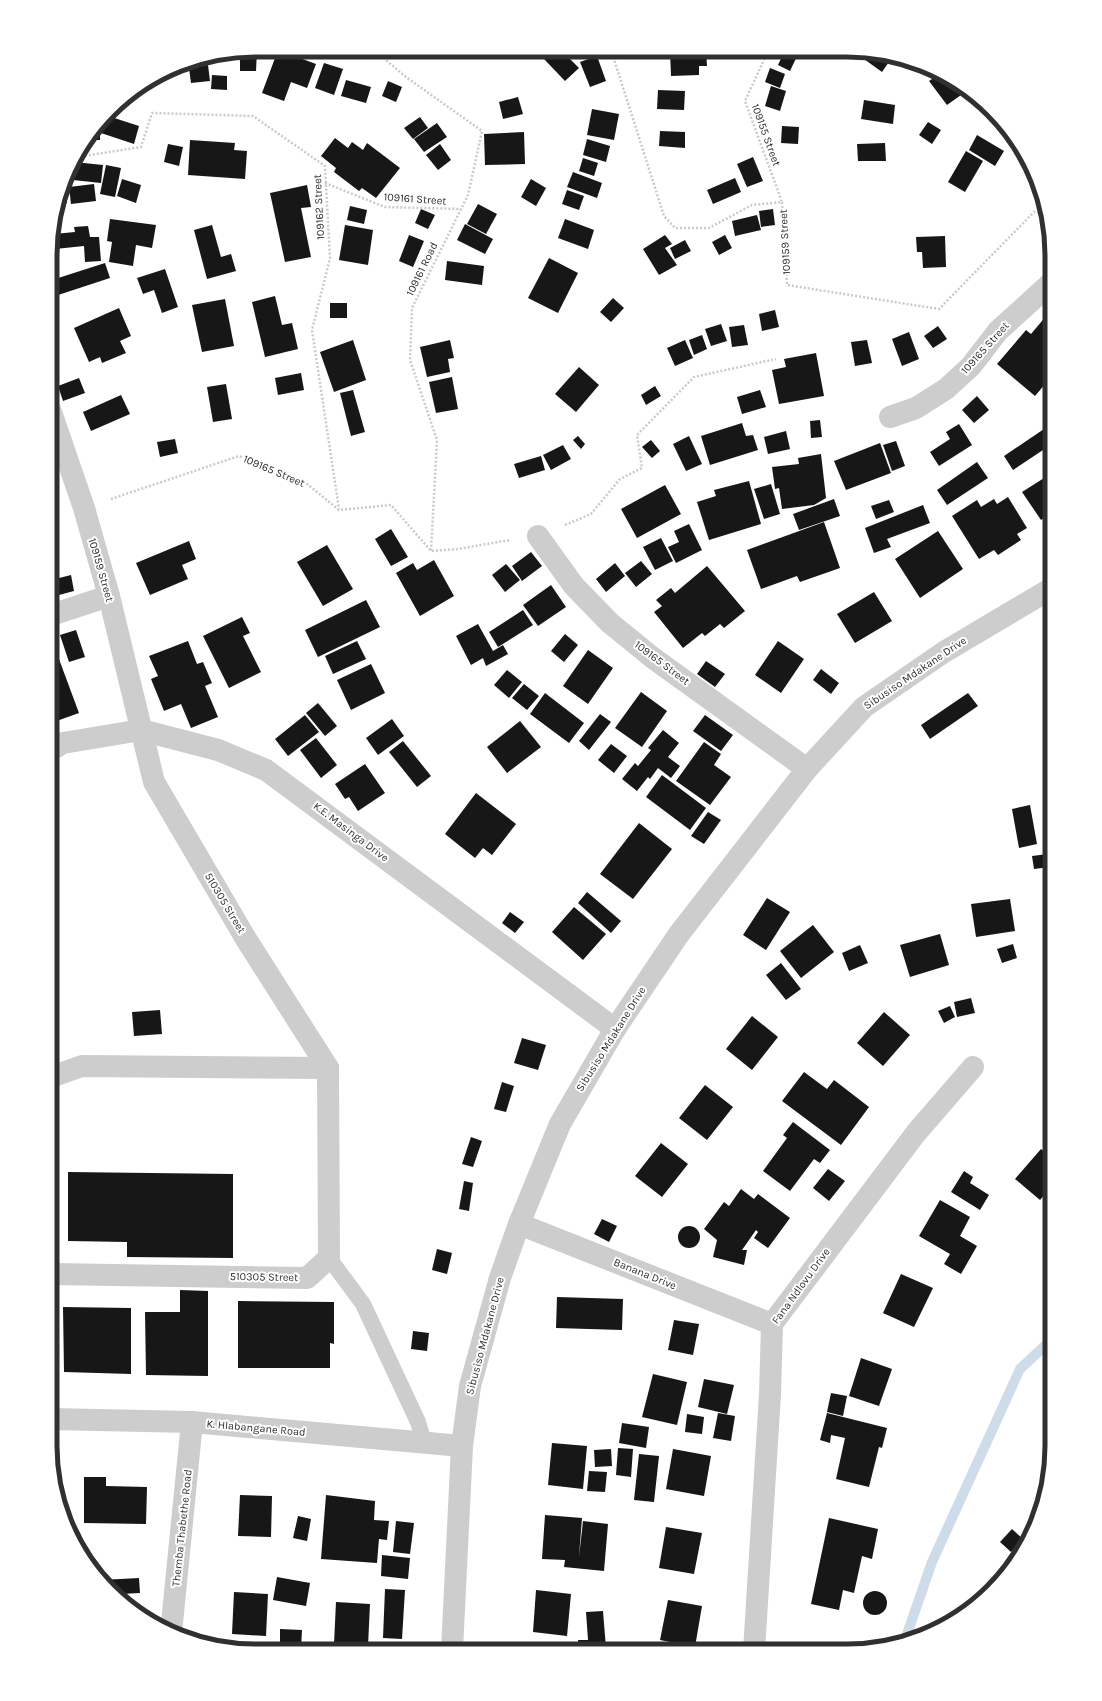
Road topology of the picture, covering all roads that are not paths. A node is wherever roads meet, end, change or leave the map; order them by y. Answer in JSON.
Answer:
{"nodes":[{"id":1,"x":1045,"y":288,"type":"edge"},
{"id":2,"x":890,"y":417,"type":"dead end"},
{"id":3,"x":57,"y":427,"type":"edge"},
{"id":4,"x":538,"y":536,"type":"road end"},
{"id":5,"x":1045,"y":592,"type":"edge"},
{"id":6,"x":109,"y":596,"type":"junction"},
{"id":7,"x":57,"y":613,"type":"edge"},
{"id":8,"x":141,"y":730,"type":"junction"},
{"id":9,"x":57,"y":746,"type":"edge"},
{"id":10,"x":807,"y":768,"type":"junction"},
{"id":11,"x":615,"y":1029,"type":"junction"},
{"id":12,"x":974,"y":1067,"type":"dead end"},
{"id":13,"x":328,"y":1068,"type":"junction"},
{"id":14,"x":57,"y":1075,"type":"edge"},
{"id":15,"x":519,"y":1224,"type":"junction"},
{"id":16,"x":329,"y":1258,"type":"junction"},
{"id":17,"x":57,"y":1274,"type":"edge"},
{"id":18,"x":772,"y":1324,"type":"junction"},
{"id":19,"x":57,"y":1420,"type":"edge"},
{"id":20,"x":192,"y":1422,"type":"junction"},
{"id":21,"x":424,"y":1442,"type":"junction"},
{"id":22,"x":462,"y":1446,"type":"junction"},
{"id":23,"x":173,"y":1626,"type":"edge"},
{"id":24,"x":452,"y":1644,"type":"edge"},
{"id":25,"x":754,"y":1644,"type":"edge"}],
"edges":[{"from":1,"to":2,"type":"street","name":"109165 Street"},
{"from":3,"to":6,"type":"street","name":"109159 Street"},
{"from":4,"to":10,"type":"street","name":"109165 Street"},
{"from":5,"to":10,"type":"street","name":"Sibusiso Mdakane Drive"},
{"from":6,"to":7,"type":"street"},
{"from":6,"to":8,"type":"street","name":"109159 Street"},
{"from":8,"to":9,"type":"street","name":"K.E. Masinga Drive"},
{"from":8,"to":11,"type":"street","name":"K.E. Masinga Drive"},
{"from":8,"to":13,"type":"street","name":"510305 Street"},
{"from":10,"to":11,"type":"street","name":"Sibusiso Mdakane Drive"},
{"from":11,"to":15,"type":"street","name":"Sibusiso Mdakane Drive"},
{"from":12,"to":18,"type":"street","name":"Fana Ndlovu Drive"},
{"from":13,"to":14,"type":"street"},
{"from":13,"to":16,"type":"street"},
{"from":15,"to":18,"type":"street","name":"Banana Drive"},
{"from":15,"to":22,"type":"street","name":"Sibusiso Mdakane Drive"},
{"from":16,"to":17,"type":"street","name":"510305 Street"},
{"from":16,"to":21,"type":"lane"},
{"from":18,"to":25,"type":"street","name":"Fana Ndlovu Drive"},
{"from":19,"to":20,"type":"street","name":"K. Hlabangane Road"},
{"from":20,"to":21,"type":"street","name":"K. Hlabangane Road"},
{"from":20,"to":23,"type":"street","name":"Themba Thabethe Road"},
{"from":21,"to":22,"type":"street","name":"K. Hlabangane Road"},
{"from":22,"to":24,"type":"street","name":"Sibusiso Mdakane Drive"}]}
